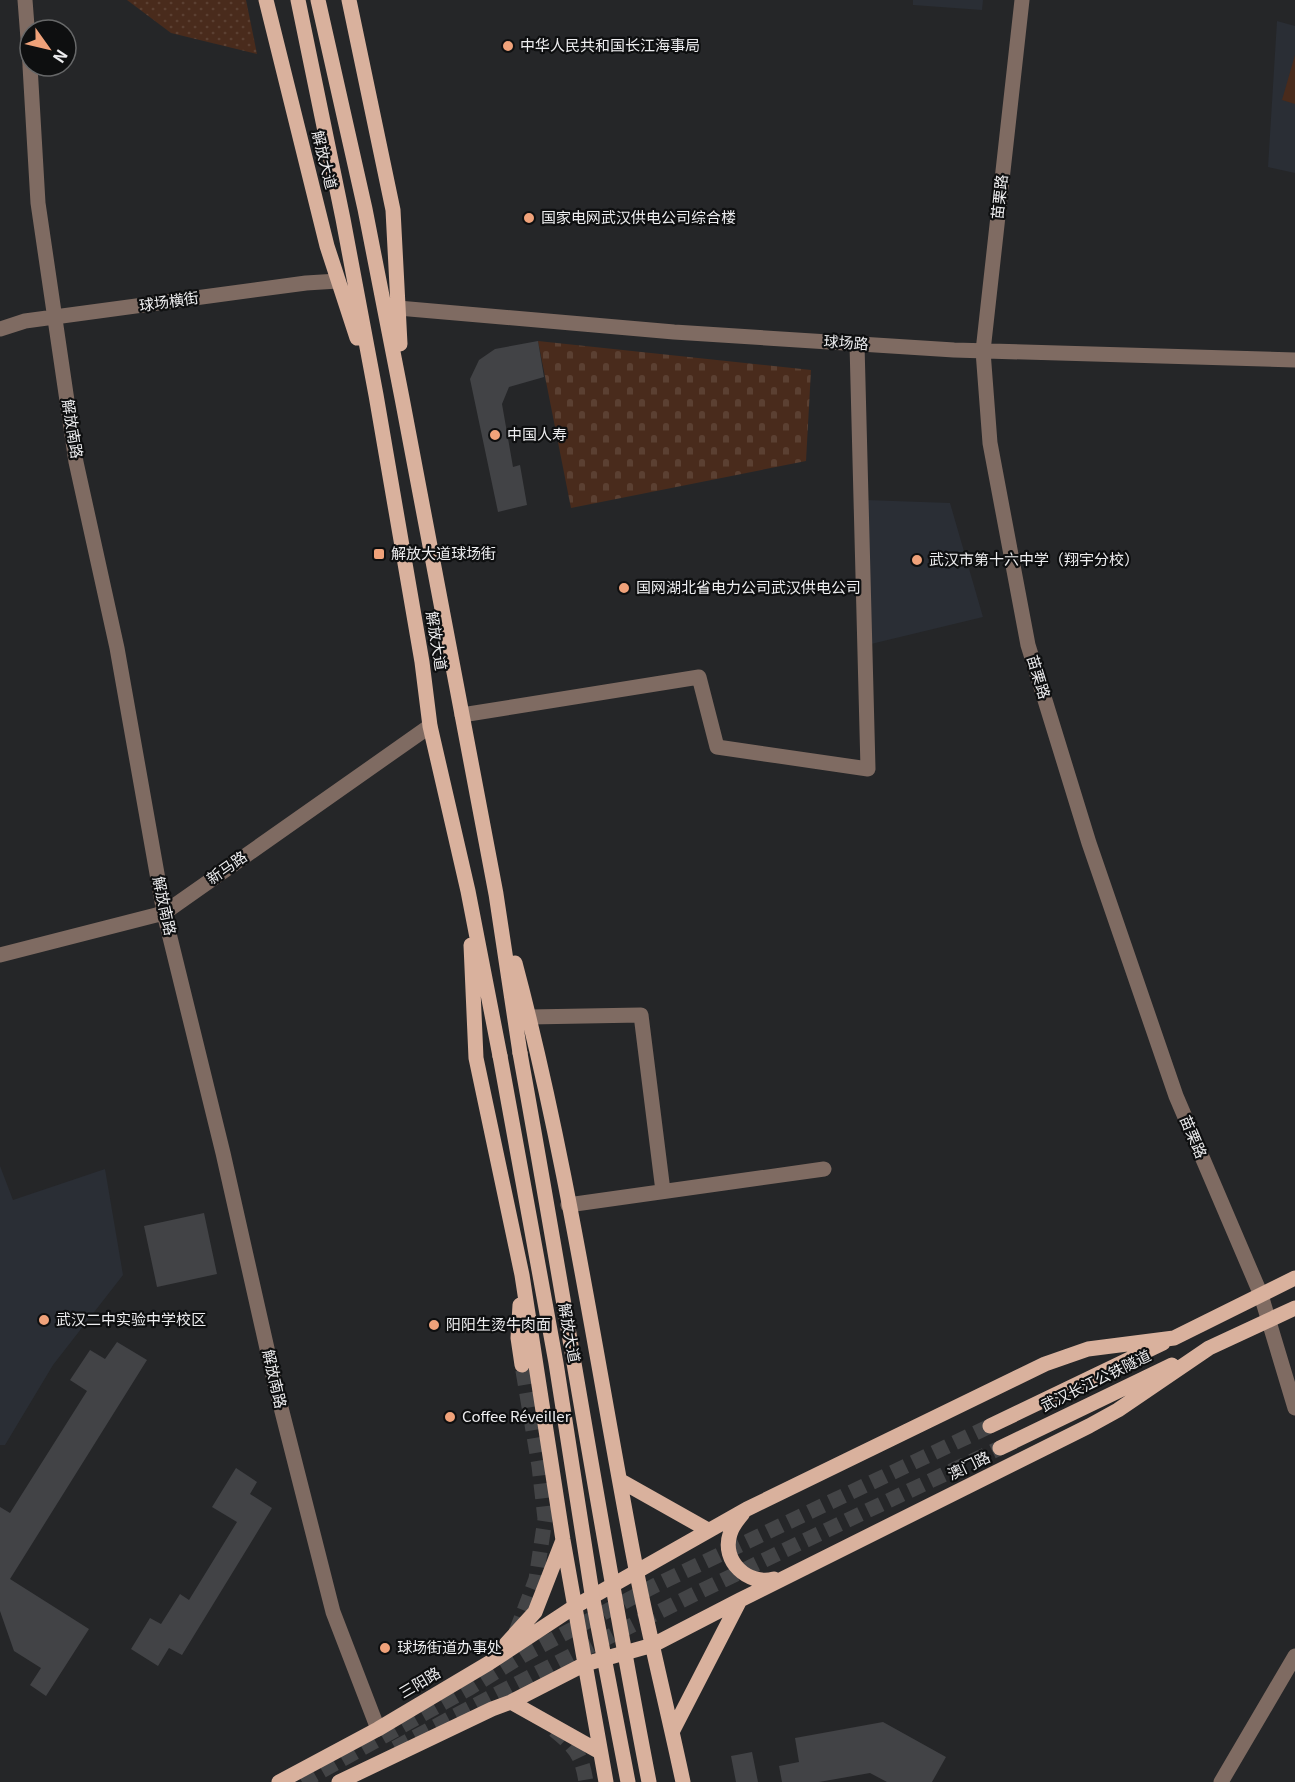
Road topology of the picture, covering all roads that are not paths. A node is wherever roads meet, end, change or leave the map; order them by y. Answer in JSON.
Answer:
{"nodes":[{"id":1,"x":25,"y":0,"type":"edge"},
{"id":2,"x":266,"y":0,"type":"edge"},
{"id":3,"x":298,"y":0,"type":"edge"},
{"id":4,"x":318,"y":0,"type":"edge"},
{"id":5,"x":349,"y":0,"type":"edge"},
{"id":6,"x":1022,"y":0,"type":"edge"},
{"id":7,"x":26,"y":18,"type":"edge"},
{"id":8,"x":31,"y":78,"type":"edge"},
{"id":9,"x":338,"y":281,"type":"junction"},
{"id":10,"x":398,"y":308,"type":"junction"},
{"id":11,"x":55,"y":317,"type":"junction"},
{"id":12,"x":0,"y":329,"type":"edge"},
{"id":13,"x":857,"y":344,"type":"junction"},
{"id":14,"x":983,"y":351,"type":"junction"},
{"id":15,"x":1295,"y":360,"type":"edge"},
{"id":16,"x":376,"y":395,"type":"junction"},
{"id":17,"x":402,"y":398,"type":"junction"},
{"id":18,"x":462,"y":715,"type":"junction"},
{"id":19,"x":429,"y":726,"type":"junction"},
{"id":20,"x":468,"y":891,"type":"junction"},
{"id":21,"x":496,"y":894,"type":"junction"},
{"id":22,"x":164,"y":913,"type":"junction"},
{"id":23,"x":0,"y":955,"type":"edge"},
{"id":24,"x":529,"y":1017,"type":"junction"},
{"id":25,"x":824,"y":1169,"type":"dead end"},
{"id":26,"x":663,"y":1191,"type":"junction"},
{"id":27,"x":568,"y":1205,"type":"junction"},
{"id":28,"x":522,"y":1275,"type":"junction"},
{"id":29,"x":1295,"y":1278,"type":"edge"},
{"id":30,"x":1261,"y":1295,"type":"junction"},
{"id":31,"x":1295,"y":1308,"type":"edge"},
{"id":32,"x":1269,"y":1320,"type":"junction"},
{"id":33,"x":1174,"y":1338,"type":"junction"},
{"id":34,"x":1209,"y":1348,"type":"junction"},
{"id":35,"x":522,"y":1365,"type":"tunnel mouth"},
{"id":36,"x":1295,"y":1408,"type":"edge"},
{"id":37,"x":990,"y":1426,"type":"tunnel mouth"},
{"id":38,"x":999,"y":1448,"type":"tunnel mouth"},
{"id":39,"x":621,"y":1481,"type":"junction"},
{"id":40,"x":747,"y":1509,"type":"junction"},
{"id":41,"x":708,"y":1530,"type":"junction"},
{"id":42,"x":562,"y":1540,"type":"junction"},
{"id":43,"x":637,"y":1571,"type":"junction"},
{"id":44,"x":790,"y":1575,"type":"junction"},
{"id":45,"x":740,"y":1600,"type":"junction"},
{"id":46,"x":574,"y":1607,"type":"junction"},
{"id":47,"x":653,"y":1645,"type":"junction"},
{"id":48,"x":1295,"y":1656,"type":"edge"},
{"id":49,"x":489,"y":1663,"type":"junction"},
{"id":50,"x":585,"y":1664,"type":"junction"},
{"id":51,"x":511,"y":1702,"type":"junction"},
{"id":52,"x":378,"y":1729,"type":"junction"},
{"id":53,"x":672,"y":1732,"type":"junction"},
{"id":54,"x":600,"y":1752,"type":"junction"},
{"id":55,"x":279,"y":1782,"type":"edge"},
{"id":56,"x":339,"y":1782,"type":"edge"},
{"id":57,"x":606,"y":1782,"type":"edge"},
{"id":58,"x":628,"y":1782,"type":"edge"},
{"id":59,"x":649,"y":1782,"type":"edge"},
{"id":60,"x":683,"y":1782,"type":"edge"},
{"id":61,"x":1221,"y":1782,"type":"edge"}],
"edges":[{"from":1,"to":7,"type":"street","name":"解放南路"},
{"from":2,"to":9,"type":"main road","name":"解放大道"},
{"from":3,"to":16,"type":"main road","name":"解放大道"},
{"from":4,"to":17,"type":"main road","name":"解放大道"},
{"from":5,"to":10,"type":"main road","name":"解放大道"},
{"from":6,"to":14,"type":"street","name":"苗栗路"},
{"from":8,"to":11,"type":"street","name":"解放南路"},
{"from":9,"to":11,"type":"street","name":"球场横街"},
{"from":9,"to":16,"type":"main road","name":"解放大道"},
{"from":10,"to":13,"type":"street","name":"球场路"},
{"from":10,"to":17,"type":"main road","name":"解放大道"},
{"from":11,"to":12,"type":"street","name":"球场横街"},
{"from":11,"to":22,"type":"street","name":"解放南路"},
{"from":13,"to":14,"type":"street","name":"球场路"},
{"from":13,"to":18,"type":"street"},
{"from":14,"to":15,"type":"street","name":"球场路"},
{"from":14,"to":30,"type":"street","name":"苗栗路"},
{"from":16,"to":19,"type":"main road","name":"解放大道"},
{"from":17,"to":18,"type":"main road","name":"解放大道"},
{"from":18,"to":21,"type":"main road","name":"解放大道"},
{"from":19,"to":20,"type":"main road","name":"解放大道"},
{"from":19,"to":22,"type":"street","name":"新马路"},
{"from":20,"to":28,"type":"main road","name":"解放大道"},
{"from":20,"to":58,"type":"main road","name":"解放大道","bridge":true},
{"from":21,"to":24,"type":"main road","name":"解放大道"},
{"from":21,"to":59,"type":"main road","name":"解放大道","bridge":true},
{"from":22,"to":23,"type":"street","name":"新马路"},
{"from":22,"to":52,"type":"street","name":"解放南路"},
{"from":24,"to":26,"type":"street"},
{"from":24,"to":27,"type":"main road","name":"解放大道"},
{"from":25,"to":26,"type":"street"},
{"from":26,"to":27,"type":"street"},
{"from":27,"to":39,"type":"main road","name":"解放大道"},
{"from":28,"to":35,"type":"main road"},
{"from":28,"to":42,"type":"main road","name":"解放大道"},
{"from":29,"to":30,"type":"main road"},
{"from":30,"to":32,"type":"street","name":"苗栗路"},
{"from":30,"to":33,"type":"main road"},
{"from":31,"to":32,"type":"main road","name":"澳门路"},
{"from":32,"to":34,"type":"main road","name":"澳门路"},
{"from":32,"to":36,"type":"street","name":"苗栗路"},
{"from":33,"to":37,"type":"main road","name":"武汉长江公铁隧道"},
{"from":33,"to":40,"type":"main road"},
{"from":34,"to":38,"type":"main road","name":"武汉长江公铁隧道"},
{"from":34,"to":44,"type":"main road","name":"澳门路"},
{"from":39,"to":41,"type":"main road"},
{"from":39,"to":43,"type":"main road","name":"解放大道"},
{"from":40,"to":41,"type":"main road"},
{"from":40,"to":44,"type":"main road"},
{"from":41,"to":43,"type":"main road"},
{"from":42,"to":46,"type":"main road","name":"解放大道"},
{"from":42,"to":49,"type":"main road"},
{"from":43,"to":46,"type":"main road","name":"三阳路"},
{"from":43,"to":47,"type":"main road","name":"解放大道"},
{"from":44,"to":45,"type":"main road","name":"澳门路"},
{"from":45,"to":47,"type":"main road","name":"澳门路"},
{"from":45,"to":53,"type":"main road"},
{"from":46,"to":49,"type":"main road","name":"三阳路"},
{"from":46,"to":50,"type":"main road","name":"解放大道"},
{"from":47,"to":50,"type":"main road","name":"澳门路"},
{"from":47,"to":53,"type":"main road"},
{"from":48,"to":61,"type":"street"},
{"from":49,"to":52,"type":"main road","name":"三阳路"},
{"from":50,"to":51,"type":"main road"},
{"from":50,"to":54,"type":"main road"},
{"from":51,"to":54,"type":"main road"},
{"from":51,"to":56,"type":"main road"},
{"from":52,"to":55,"type":"main road","name":"三阳路"},
{"from":53,"to":60,"type":"main road"},
{"from":54,"to":57,"type":"main road"}]}
